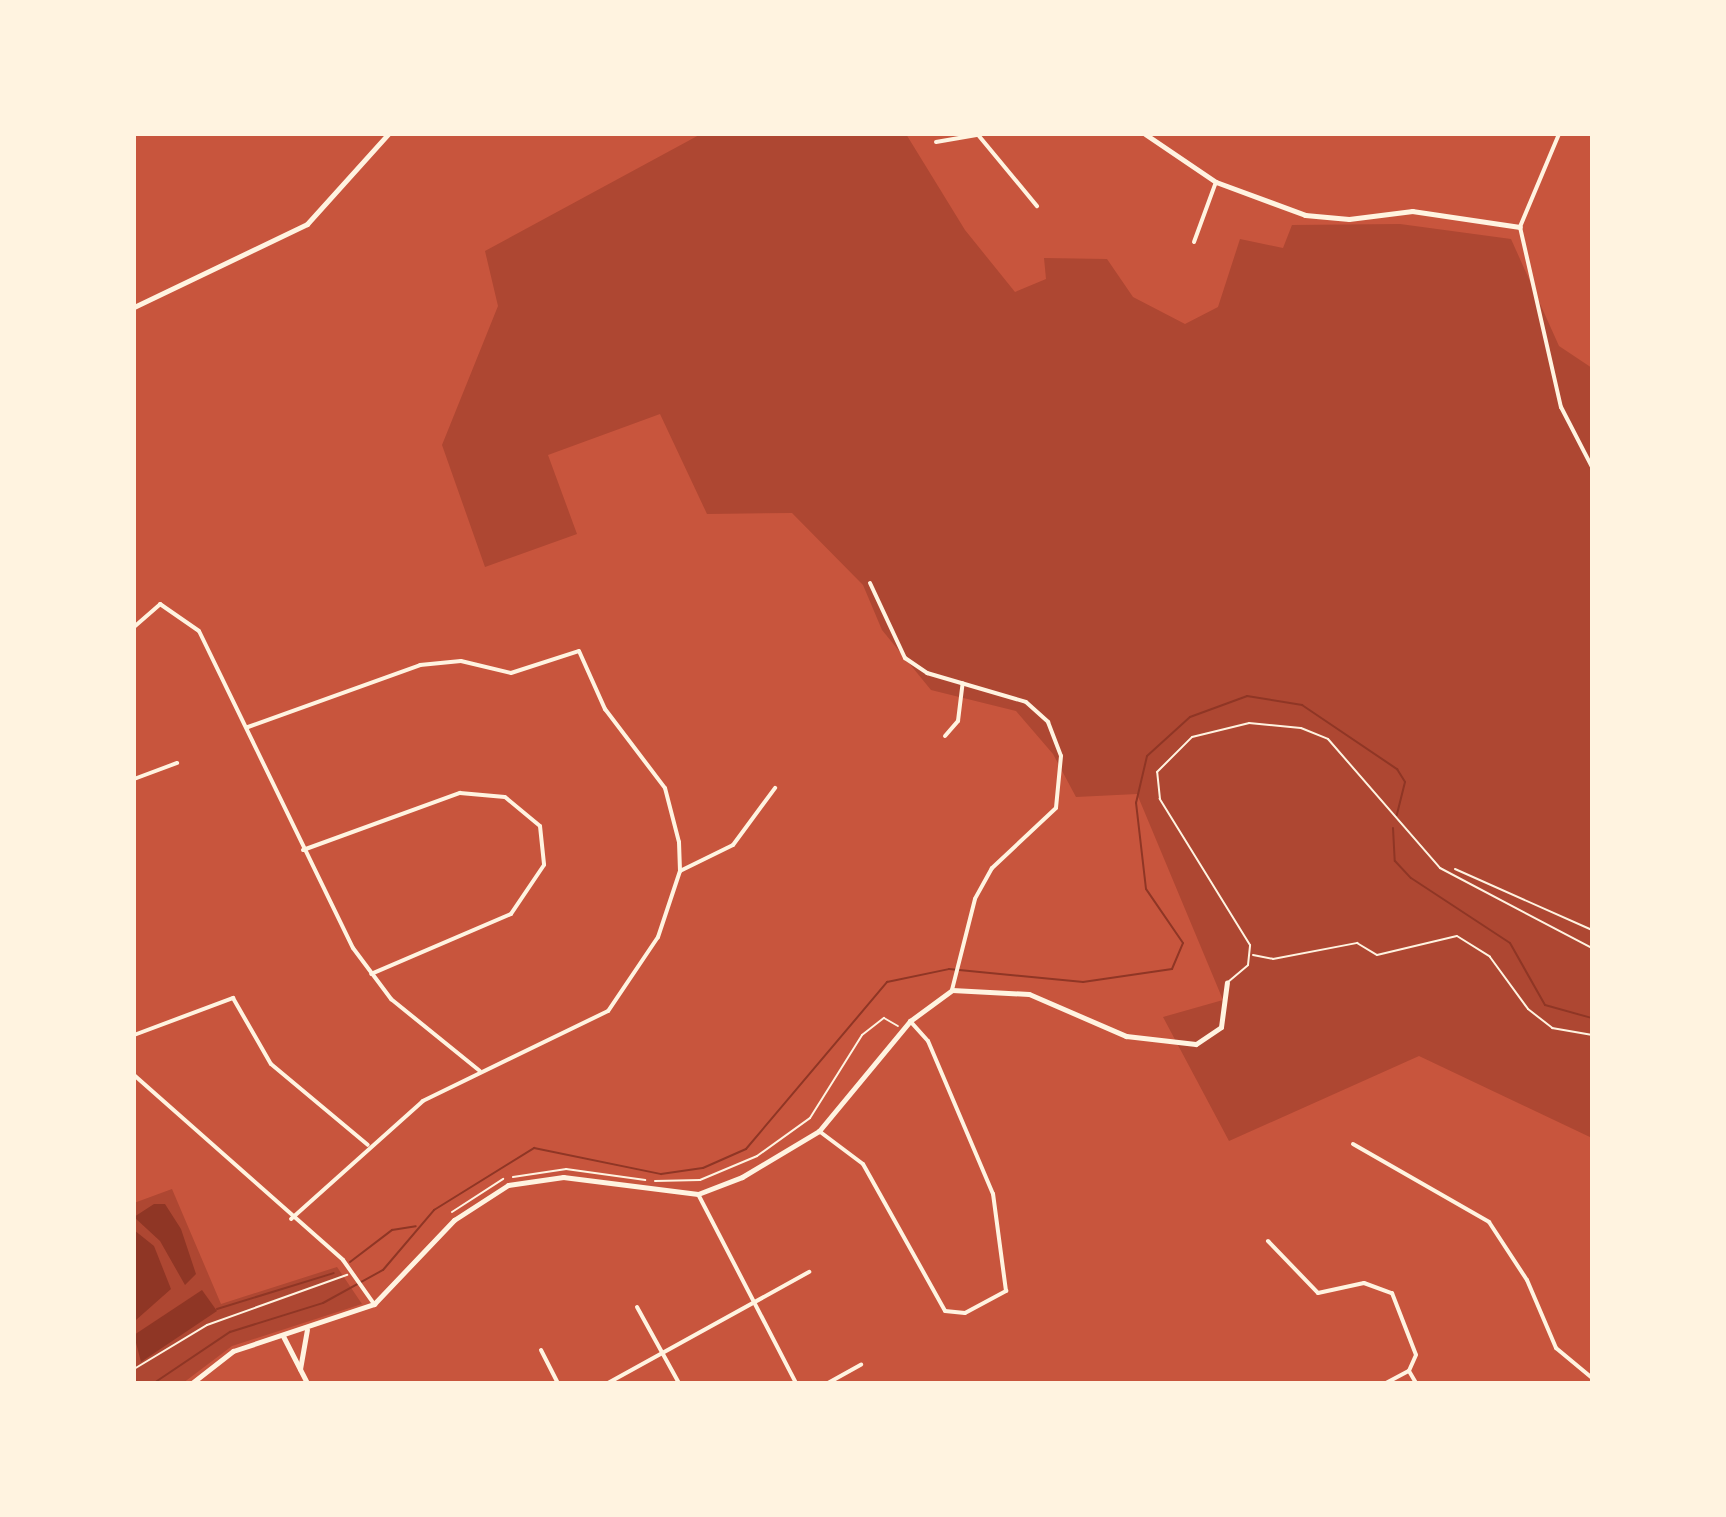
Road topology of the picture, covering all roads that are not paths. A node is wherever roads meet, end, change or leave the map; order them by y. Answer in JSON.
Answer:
{"nodes":[{"id":1,"x":388,"y":134,"type":"edge"},
{"id":2,"x":1145,"y":134,"type":"edge"},
{"id":3,"x":1559,"y":134,"type":"edge"},
{"id":4,"x":981,"y":135,"type":"edge"},
{"id":5,"x":936,"y":142,"type":"dead end"},
{"id":6,"x":1216,"y":182,"type":"junction"},
{"id":7,"x":1037,"y":206,"type":"dead end"},
{"id":8,"x":1520,"y":227,"type":"junction"},
{"id":9,"x":1194,"y":242,"type":"dead end"},
{"id":10,"x":134,"y":307,"type":"edge"},
{"id":11,"x":1592,"y":467,"type":"edge"},
{"id":12,"x":870,"y":583,"type":"dead end"},
{"id":13,"x":134,"y":627,"type":"edge"},
{"id":14,"x":963,"y":683,"type":"junction"},
{"id":15,"x":248,"y":727,"type":"junction"},
{"id":16,"x":945,"y":736,"type":"dead end"},
{"id":17,"x":177,"y":763,"type":"dead end"},
{"id":18,"x":134,"y":779,"type":"edge"},
{"id":19,"x":775,"y":788,"type":"dead end"},
{"id":20,"x":303,"y":850,"type":"junction"},
{"id":21,"x":680,"y":871,"type":"junction"},
{"id":22,"x":1592,"y":948,"type":"edge"},
{"id":23,"x":371,"y":974,"type":"junction"},
{"id":24,"x":1227,"y":982,"type":"joint"},
{"id":25,"x":952,"y":990,"type":"junction"},
{"id":26,"x":910,"y":1021,"type":"junction"},
{"id":27,"x":134,"y":1035,"type":"edge"},
{"id":28,"x":480,"y":1071,"type":"junction"},
{"id":29,"x":134,"y":1075,"type":"edge"},
{"id":30,"x":819,"y":1131,"type":"junction"},
{"id":31,"x":1353,"y":1144,"type":"dead end"},
{"id":32,"x":368,"y":1145,"type":"junction"},
{"id":33,"x":698,"y":1194,"type":"junction"},
{"id":34,"x":291,"y":1219,"type":"junction"},
{"id":35,"x":1268,"y":1241,"type":"dead end"},
{"id":36,"x":809,"y":1272,"type":"dead end"},
{"id":37,"x":751,"y":1303,"type":"junction"},
{"id":38,"x":374,"y":1304,"type":"junction"},
{"id":39,"x":637,"y":1307,"type":"dead end"},
{"id":40,"x":307,"y":1330,"type":"junction"},
{"id":41,"x":283,"y":1336,"type":"junction"},
{"id":42,"x":541,"y":1350,"type":"dead end"},
{"id":43,"x":662,"y":1353,"type":"junction"},
{"id":44,"x":861,"y":1365,"type":"dead end"},
{"id":45,"x":300,"y":1370,"type":"junction"},
{"id":46,"x":1409,"y":1371,"type":"junction"},
{"id":47,"x":1592,"y":1378,"type":"edge"},
{"id":48,"x":192,"y":1383,"type":"edge"},
{"id":49,"x":307,"y":1383,"type":"edge"},
{"id":50,"x":558,"y":1383,"type":"edge"},
{"id":51,"x":608,"y":1383,"type":"edge"},
{"id":52,"x":679,"y":1383,"type":"edge"},
{"id":53,"x":796,"y":1383,"type":"edge"},
{"id":54,"x":828,"y":1383,"type":"edge"},
{"id":55,"x":1386,"y":1383,"type":"edge"},
{"id":56,"x":1416,"y":1383,"type":"edge"}],
"edges":[{"from":1,"to":10,"type":"street"},
{"from":2,"to":6,"type":"street"},
{"from":3,"to":8,"type":"street"},
{"from":4,"to":5,"type":"street"},
{"from":4,"to":7,"type":"street"},
{"from":6,"to":8,"type":"street"},
{"from":6,"to":9,"type":"street"},
{"from":8,"to":11,"type":"street"},
{"from":12,"to":14,"type":"street"},
{"from":13,"to":15,"type":"street"},
{"from":14,"to":16,"type":"street"},
{"from":14,"to":25,"type":"street"},
{"from":15,"to":20,"type":"street"},
{"from":15,"to":21,"type":"street"},
{"from":17,"to":18,"type":"street"},
{"from":19,"to":21,"type":"street"},
{"from":20,"to":23,"type":"street"},
{"from":20,"to":23,"type":"street"},
{"from":21,"to":28,"type":"street"},
{"from":22,"to":24,"type":"lane"},
{"from":23,"to":28,"type":"street"},
{"from":24,"to":25,"type":"street"},
{"from":25,"to":26,"type":"street"},
{"from":26,"to":30,"type":"street"},
{"from":26,"to":30,"type":"street"},
{"from":27,"to":32,"type":"street"},
{"from":28,"to":32,"type":"street"},
{"from":29,"to":34,"type":"street"},
{"from":30,"to":33,"type":"street"},
{"from":31,"to":47,"type":"street"},
{"from":32,"to":34,"type":"street"},
{"from":33,"to":37,"type":"street"},
{"from":33,"to":38,"type":"street"},
{"from":34,"to":38,"type":"street"},
{"from":35,"to":46,"type":"street"},
{"from":36,"to":37,"type":"street"},
{"from":37,"to":43,"type":"street"},
{"from":37,"to":53,"type":"street"},
{"from":38,"to":40,"type":"street"},
{"from":39,"to":43,"type":"street"},
{"from":40,"to":41,"type":"street"},
{"from":40,"to":45,"type":"street"},
{"from":41,"to":45,"type":"street"},
{"from":41,"to":48,"type":"street"},
{"from":42,"to":50,"type":"street"},
{"from":43,"to":51,"type":"street"},
{"from":43,"to":52,"type":"street"},
{"from":44,"to":54,"type":"street"},
{"from":45,"to":49,"type":"street"},
{"from":46,"to":55,"type":"street"},
{"from":46,"to":56,"type":"street"}]}
